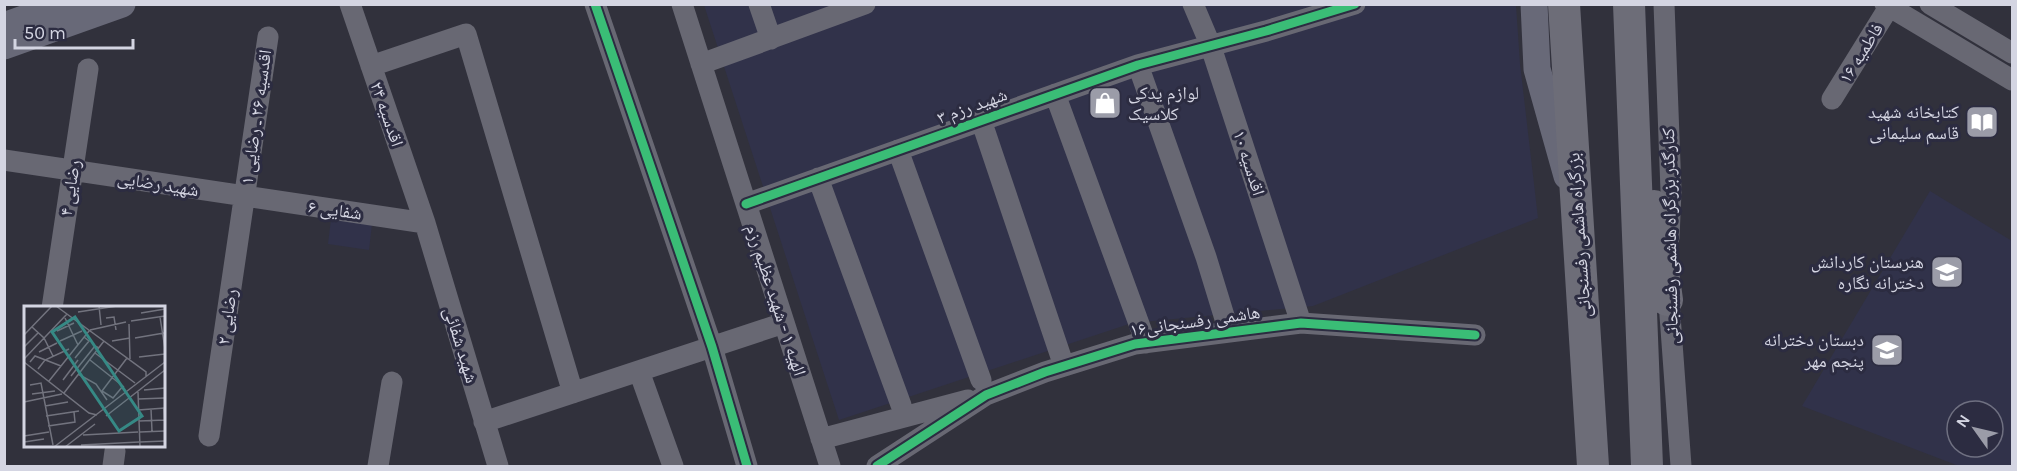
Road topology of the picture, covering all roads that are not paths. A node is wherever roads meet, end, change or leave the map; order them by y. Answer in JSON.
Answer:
{"nodes":[{"id":1,"x":65,"y":4,"type":"edge"},
{"id":2,"x":122,"y":4,"type":"edge"},
{"id":3,"x":350,"y":4,"type":"edge"},
{"id":4,"x":595,"y":4,"type":"edge"},
{"id":5,"x":682,"y":4,"type":"edge"},
{"id":6,"x":759,"y":4,"type":"edge"},
{"id":7,"x":1193,"y":4,"type":"edge"},
{"id":8,"x":1354,"y":4,"type":"edge"},
{"id":9,"x":1534,"y":4,"type":"edge"},
{"id":10,"x":1564,"y":4,"type":"edge"},
{"id":11,"x":1629,"y":4,"type":"edge"},
{"id":12,"x":1664,"y":4,"type":"edge"},
{"id":13,"x":1930,"y":4,"type":"edge"},
{"id":14,"x":854,"y":6,"type":"edge"},
{"id":15,"x":1887,"y":6,"type":"edge"},
{"id":16,"x":4,"y":26,"type":"edge"},
{"id":17,"x":268,"y":37,"type":"dead end"},
{"id":18,"x":771,"y":39,"type":"junction"},
{"id":19,"x":1629,"y":39,"type":"junction"},
{"id":20,"x":1210,"y":44,"type":"junction"},
{"id":21,"x":4,"y":46,"type":"edge"},
{"id":22,"x":2013,"y":53,"type":"edge"},
{"id":23,"x":701,"y":64,"type":"junction"},
{"id":24,"x":1138,"y":65,"type":"junction"},
{"id":25,"x":371,"y":66,"type":"junction"},
{"id":26,"x":88,"y":69,"type":"dead end"},
{"id":27,"x":2013,"y":80,"type":"edge"},
{"id":28,"x":1055,"y":94,"type":"junction"},
{"id":29,"x":1832,"y":99,"type":"dead end"},
{"id":30,"x":981,"y":120,"type":"junction"},
{"id":31,"x":898,"y":150,"type":"junction"},
{"id":32,"x":4,"y":160,"type":"edge"},
{"id":33,"x":73,"y":171,"type":"junction"},
{"id":34,"x":818,"y":178,"type":"junction"},
{"id":35,"x":244,"y":197,"type":"junction"},
{"id":36,"x":746,"y":204,"type":"junction"},
{"id":37,"x":1579,"y":218,"type":"junction"},
{"id":38,"x":425,"y":222,"type":"junction"},
{"id":39,"x":1667,"y":300,"type":"junction"},
{"id":40,"x":52,"y":306,"type":"edge"},
{"id":41,"x":784,"y":322,"type":"junction"},
{"id":42,"x":1301,"y":323,"type":"junction"},
{"id":43,"x":1228,"y":332,"type":"junction"},
{"id":44,"x":1474,"y":335,"type":"dead end"},
{"id":45,"x":1146,"y":343,"type":"junction"},
{"id":46,"x":712,"y":347,"type":"junction"},
{"id":47,"x":1064,"y":366,"type":"junction"},
{"id":48,"x":639,"y":371,"type":"junction"},
{"id":49,"x":392,"y":382,"type":"dead end"},
{"id":50,"x":984,"y":388,"type":"junction"},
{"id":51,"x":573,"y":393,"type":"junction"},
{"id":52,"x":901,"y":405,"type":"dead end"},
{"id":53,"x":484,"y":422,"type":"junction"},
{"id":54,"x":209,"y":436,"type":"dead end"},
{"id":55,"x":821,"y":438,"type":"junction"},
{"id":56,"x":378,"y":466,"type":"edge"},
{"id":57,"x":498,"y":466,"type":"edge"},
{"id":58,"x":673,"y":466,"type":"edge"},
{"id":59,"x":747,"y":466,"type":"edge"},
{"id":60,"x":830,"y":466,"type":"edge"},
{"id":61,"x":877,"y":466,"type":"edge"},
{"id":62,"x":1593,"y":466,"type":"edge"},
{"id":63,"x":1647,"y":466,"type":"edge"},
{"id":64,"x":1681,"y":466,"type":"edge"}],
"edges":[{"from":1,"to":16,"type":"main road"},
{"from":2,"to":21,"type":"main road"},
{"from":3,"to":25,"type":"street","name":"اقدسیه ۲۴"},
{"from":4,"to":46,"type":"street"},
{"from":5,"to":23,"type":"street","name":"الهیه ۱ - شهید عظیم رزم"},
{"from":6,"to":18,"type":"street"},
{"from":7,"to":20,"type":"street","name":"اقدسیه ۱۰"},
{"from":8,"to":20,"type":"street","name":"شهید رزم ۳"},
{"from":9,"to":37,"type":"main road"},
{"from":10,"to":37,"type":"highway","name":"بزرگراه هاشمی رفسنجانی"},
{"from":11,"to":19,"type":"highway"},
{"from":12,"to":39,"type":"street","name":"کنارگذر بزرگراه هاشمی رفسنجانی"},
{"from":13,"to":22,"type":"street"},
{"from":14,"to":18,"type":"street"},
{"from":15,"to":27,"type":"street"},
{"from":15,"to":29,"type":"street","name":"فاطمیه ۱۶"},
{"from":17,"to":35,"type":"street","name":"اقدسیه ۲۶ ـ رضایی ۱"},
{"from":18,"to":23,"type":"street"},
{"from":19,"to":39,"type":"highway"},
{"from":19,"to":63,"type":"highway"},
{"from":20,"to":24,"type":"street","name":"شهید رزم ۳"},
{"from":20,"to":42,"type":"street","name":"اقدسیه ۱۰"},
{"from":23,"to":36,"type":"street","name":"الهیه ۱ - شهید عظیم رزم"},
{"from":24,"to":28,"type":"street","name":"شهید رزم ۳"},
{"from":24,"to":43,"type":"street"},
{"from":25,"to":38,"type":"street","name":"اقدسیه ۲۴"},
{"from":25,"to":51,"type":"street"},
{"from":26,"to":33,"type":"street","name":"رضایی ۴"},
{"from":28,"to":30,"type":"street","name":"شهید رزم ۳"},
{"from":28,"to":45,"type":"street"},
{"from":30,"to":31,"type":"street","name":"شهید رزم ۳"},
{"from":30,"to":47,"type":"street"},
{"from":31,"to":34,"type":"street","name":"شهید رزم ۳"},
{"from":31,"to":50,"type":"street"},
{"from":32,"to":33,"type":"street","name":"شهید رضایی"},
{"from":33,"to":35,"type":"street","name":"شهید رضایی"},
{"from":33,"to":40,"type":"street","name":"رضایی ۴"},
{"from":34,"to":36,"type":"street","name":"شهید رزم ۳"},
{"from":34,"to":52,"type":"street"},
{"from":35,"to":38,"type":"street","name":"شفایی ۶"},
{"from":35,"to":54,"type":"street","name":"رضایی ۲"},
{"from":36,"to":41,"type":"street","name":"الهیه ۱ - شهید عظیم رزم"},
{"from":37,"to":62,"type":"highway","name":"بزرگراه هاشمی رفسنجانی"},
{"from":38,"to":53,"type":"street","name":"شهید شفائی"},
{"from":39,"to":64,"type":"street","name":"کنارگذر بزرگراه هاشمی رفسنجانی"},
{"from":41,"to":46,"type":"street"},
{"from":41,"to":55,"type":"street","name":"الهیه ۱ - شهید عظیم رزم"},
{"from":42,"to":43,"type":"street","name":"هاشمی رفسنجانی۱۶"},
{"from":42,"to":44,"type":"street","name":"هاشمی رفسنجانی۱۶"},
{"from":43,"to":45,"type":"street","name":"هاشمی رفسنجانی۱۶"},
{"from":45,"to":47,"type":"street","name":"هاشمی رفسنجانی۱۶"},
{"from":46,"to":48,"type":"street"},
{"from":46,"to":59,"type":"street"},
{"from":47,"to":50,"type":"street","name":"هاشمی رفسنجانی۱۶"},
{"from":48,"to":51,"type":"street"},
{"from":48,"to":58,"type":"street"},
{"from":49,"to":56,"type":"street"},
{"from":50,"to":55,"type":"street"},
{"from":50,"to":61,"type":"street","name":"هاشمی رفسنجانی۱۶"},
{"from":51,"to":53,"type":"street"},
{"from":53,"to":57,"type":"street","name":"شهید شفائی"},
{"from":55,"to":60,"type":"street","name":"الهیه ۱ - شهید عظیم رزم"}]}
